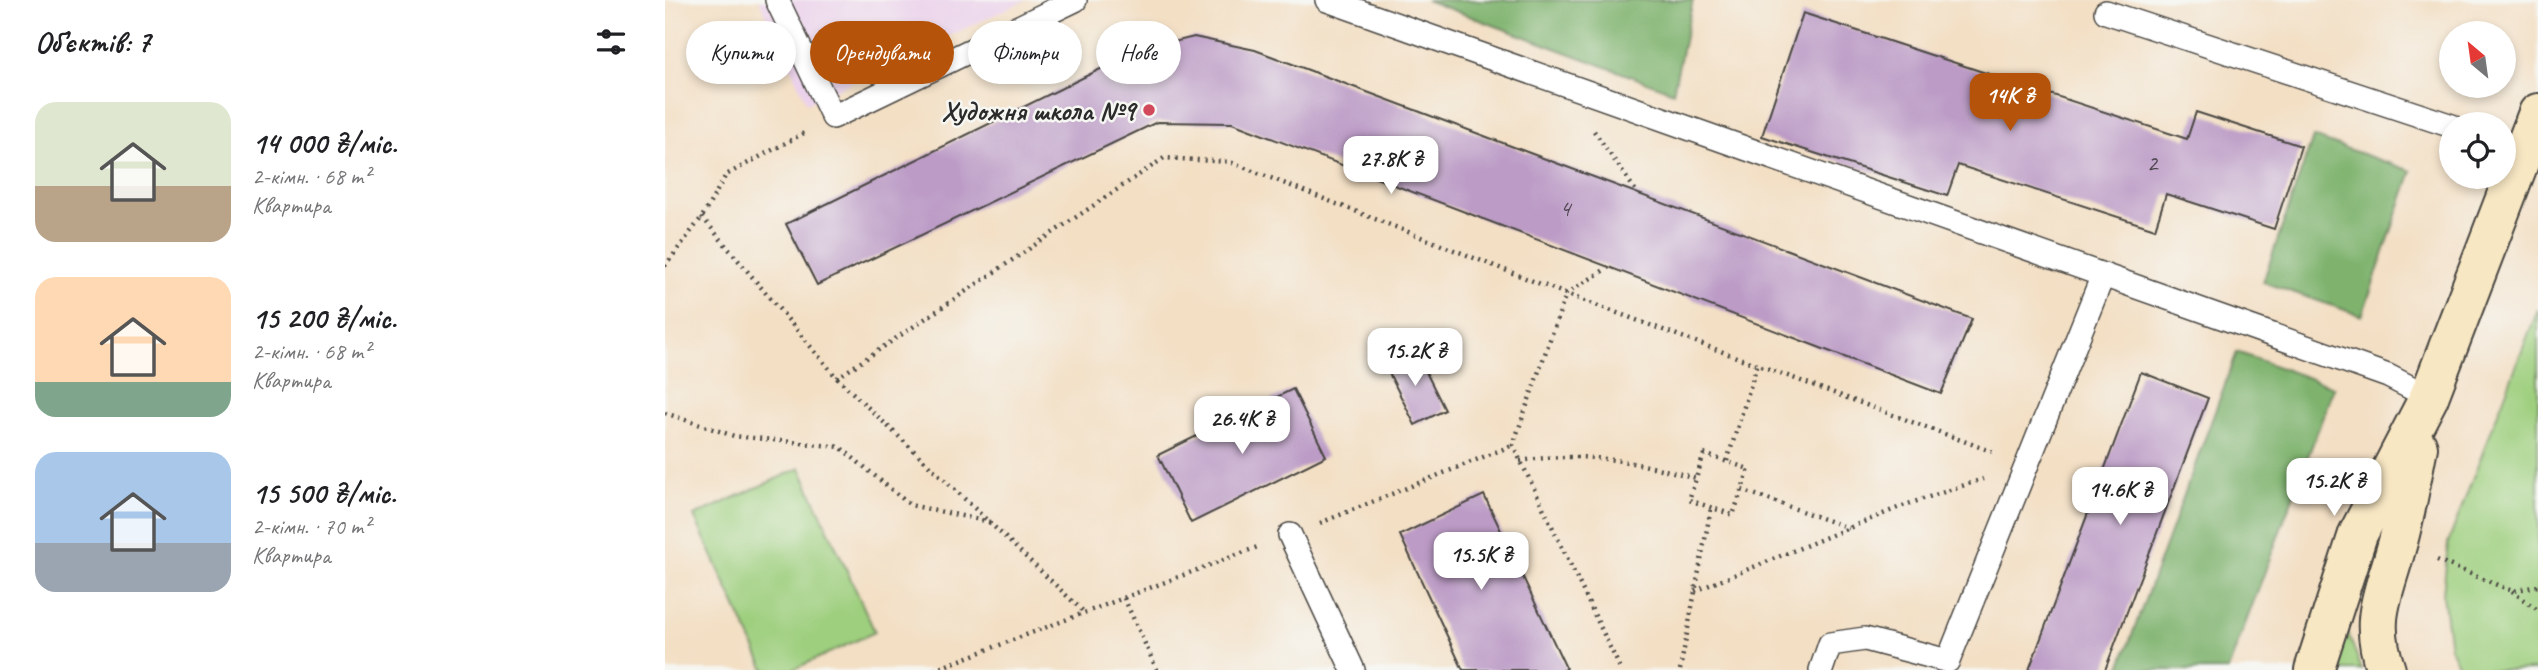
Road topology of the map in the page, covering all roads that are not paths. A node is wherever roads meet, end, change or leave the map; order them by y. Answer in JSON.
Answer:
{"nodes":[{"id":1,"x":777,"y":0,"type":"edge"},
{"id":2,"x":1075,"y":0,"type":"edge"},
{"id":3,"x":1327,"y":0,"type":"edge"},
{"id":4,"x":2106,"y":12,"type":"dead end"},
{"id":5,"x":2538,"y":113,"type":"edge"},
{"id":6,"x":2439,"y":122,"type":"edge"},
{"id":7,"x":2516,"y":145,"type":"edge"},
{"id":8,"x":2500,"y":189,"type":"edge"},
{"id":9,"x":2103,"y":275,"type":"junction"},
{"id":10,"x":2429,"y":397,"type":"junction"},
{"id":11,"x":1290,"y":535,"type":"road end"},
{"id":12,"x":1952,"y":665,"type":"edge"},
{"id":13,"x":1353,"y":670,"type":"edge"},
{"id":14,"x":1821,"y":670,"type":"edge"},
{"id":15,"x":2314,"y":670,"type":"edge"},
{"id":16,"x":2386,"y":670,"type":"edge"}],
"edges":[{"from":1,"to":2,"type":"lane"},
{"from":3,"to":9,"type":"lane"},
{"from":4,"to":6,"type":"lane"},
{"from":5,"to":7,"type":"street"},
{"from":8,"to":10,"type":"street"},
{"from":9,"to":10,"type":"lane"},
{"from":9,"to":12,"type":"lane"},
{"from":10,"to":15,"type":"street"},
{"from":10,"to":16,"type":"street"},
{"from":11,"to":13,"type":"lane"},
{"from":12,"to":14,"type":"lane"}]}
